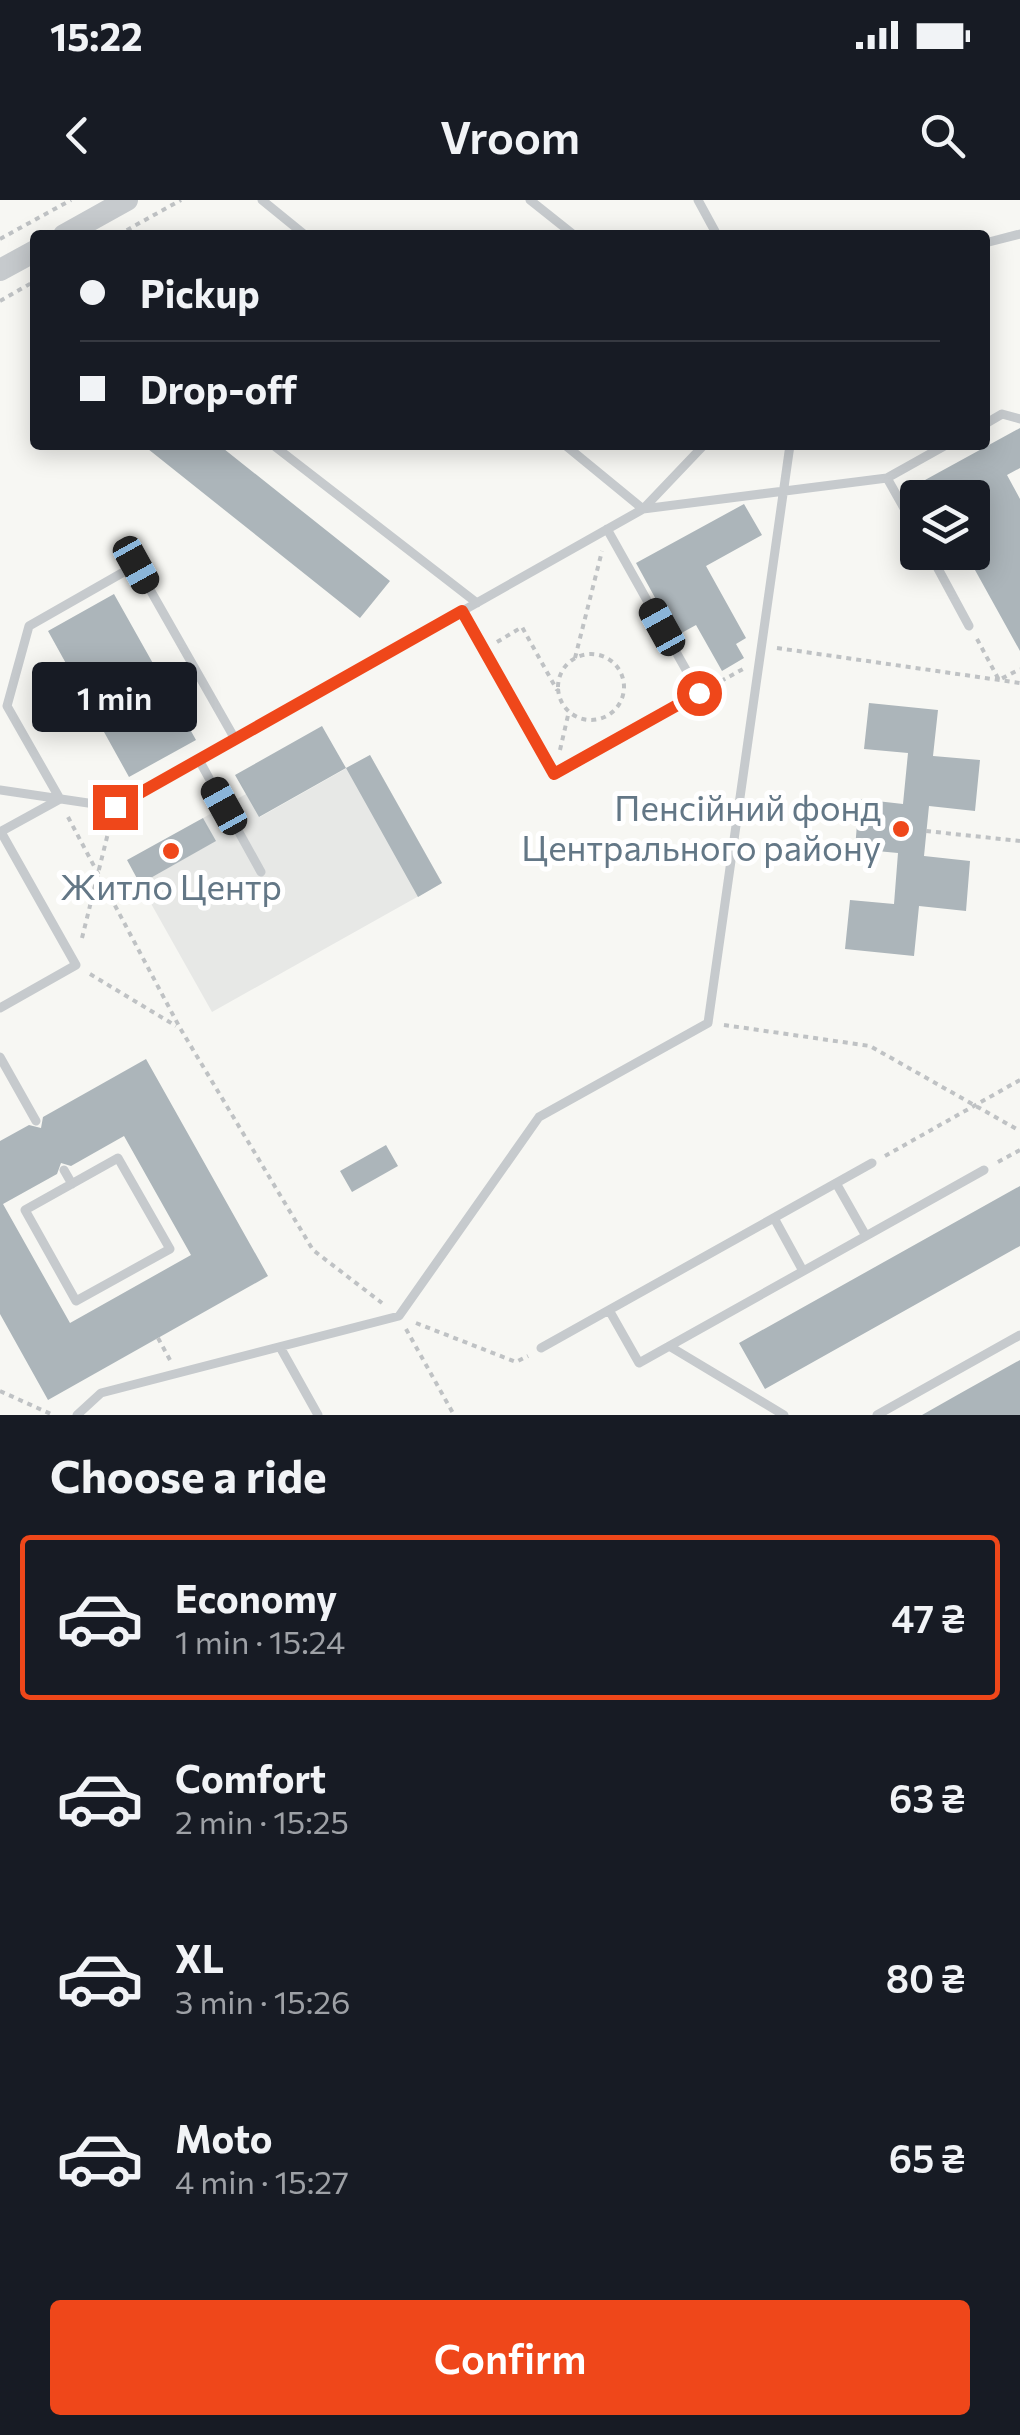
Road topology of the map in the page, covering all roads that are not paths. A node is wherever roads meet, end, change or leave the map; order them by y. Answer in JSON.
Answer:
{"nodes":[{"id":1,"x":127,"y":200,"type":"edge"},
{"id":2,"x":262,"y":200,"type":"edge"},
{"id":3,"x":530,"y":200,"type":"edge"},
{"id":4,"x":698,"y":200,"type":"edge"},
{"id":5,"x":73,"y":230,"type":"edge"},
{"id":6,"x":300,"y":230,"type":"edge"},
{"id":7,"x":568,"y":230,"type":"edge"},
{"id":8,"x":714,"y":230,"type":"edge"},
{"id":9,"x":1020,"y":234,"type":"edge"},
{"id":10,"x":990,"y":242,"type":"edge"},
{"id":11,"x":30,"y":257,"type":"edge"},
{"id":12,"x":0,"y":270,"type":"edge"},
{"id":13,"x":1020,"y":420,"type":"edge"},
{"id":14,"x":990,"y":421,"type":"edge"},
{"id":15,"x":279,"y":450,"type":"edge"},
{"id":16,"x":571,"y":450,"type":"edge"},
{"id":17,"x":699,"y":450,"type":"edge"},
{"id":18,"x":789,"y":450,"type":"edge"},
{"id":19,"x":937,"y":450,"type":"edge"},
{"id":20,"x":887,"y":478,"type":"junction"},
{"id":21,"x":783,"y":491,"type":"junction"},
{"id":22,"x":900,"y":501,"type":"edge"},
{"id":23,"x":643,"y":508,"type":"junction"},
{"id":24,"x":607,"y":529,"type":"junction"},
{"id":25,"x":938,"y":570,"type":"edge"},
{"id":26,"x":477,"y":603,"type":"junction"},
{"id":27,"x":462,"y":611,"type":"junction"},
{"id":28,"x":970,"y":626,"type":"road end"},
{"id":29,"x":235,"y":739,"type":"junction"},
{"id":30,"x":199,"y":760,"type":"junction"},
{"id":31,"x":0,"y":790,"type":"edge"},
{"id":32,"x":60,"y":799,"type":"junction"},
{"id":33,"x":0,"y":832,"type":"edge"},
{"id":34,"x":262,"y":872,"type":"dead end"},
{"id":35,"x":0,"y":1008,"type":"edge"},
{"id":36,"x":0,"y":1056,"type":"edge"},
{"id":37,"x":36,"y":1120,"type":"dead end"},
{"id":38,"x":872,"y":1163,"type":"road end"},
{"id":39,"x":64,"y":1170,"type":"dead end"},
{"id":40,"x":984,"y":1170,"type":"road end"},
{"id":41,"x":836,"y":1183,"type":"junction"},
{"id":42,"x":72,"y":1184,"type":"junction"},
{"id":43,"x":774,"y":1218,"type":"junction"},
{"id":44,"x":866,"y":1236,"type":"junction"},
{"id":45,"x":803,"y":1271,"type":"junction"},
{"id":46,"x":609,"y":1310,"type":"junction"},
{"id":47,"x":1020,"y":1334,"type":"edge"},
{"id":48,"x":669,"y":1346,"type":"junction"},
{"id":49,"x":280,"y":1347,"type":"junction"},
{"id":50,"x":542,"y":1348,"type":"dead end"},
{"id":51,"x":77,"y":1415,"type":"edge"},
{"id":52,"x":318,"y":1415,"type":"edge"},
{"id":53,"x":784,"y":1415,"type":"edge"},
{"id":54,"x":876,"y":1415,"type":"edge"}],
"edges":[{"from":1,"to":5,"type":"street"},
{"from":2,"to":6,"type":"lane"},
{"from":3,"to":7,"type":"lane"},
{"from":4,"to":8,"type":"lane"},
{"from":9,"to":10,"type":"lane"},
{"from":11,"to":12,"type":"street"},
{"from":13,"to":14,"type":"lane"},
{"from":15,"to":26,"type":"lane"},
{"from":16,"to":23,"type":"lane"},
{"from":17,"to":23,"type":"lane"},
{"from":18,"to":21,"type":"lane"},
{"from":19,"to":20,"type":"lane"},
{"from":20,"to":21,"type":"lane"},
{"from":20,"to":22,"type":"lane"},
{"from":21,"to":23,"type":"lane"},
{"from":21,"to":49,"type":"lane"},
{"from":23,"to":24,"type":"lane"},
{"from":24,"to":26,"type":"lane"},
{"from":24,"to":27,"type":"lane"},
{"from":25,"to":28,"type":"lane"},
{"from":26,"to":27,"type":"lane"},
{"from":27,"to":29,"type":"lane"},
{"from":29,"to":30,"type":"lane"},
{"from":29,"to":32,"type":"lane"},
{"from":30,"to":32,"type":"lane"},
{"from":30,"to":34,"type":"lane"},
{"from":31,"to":32,"type":"lane"},
{"from":32,"to":33,"type":"lane"},
{"from":33,"to":35,"type":"lane"},
{"from":36,"to":37,"type":"lane"},
{"from":38,"to":41,"type":"lane"},
{"from":39,"to":42,"type":"lane"},
{"from":40,"to":44,"type":"lane"},
{"from":41,"to":43,"type":"lane"},
{"from":41,"to":44,"type":"lane"},
{"from":42,"to":42,"type":"lane"},
{"from":43,"to":45,"type":"lane"},
{"from":43,"to":46,"type":"lane"},
{"from":44,"to":45,"type":"lane"},
{"from":45,"to":48,"type":"lane"},
{"from":46,"to":48,"type":"lane"},
{"from":46,"to":50,"type":"lane"},
{"from":47,"to":54,"type":"lane"},
{"from":48,"to":53,"type":"lane"},
{"from":49,"to":51,"type":"lane"},
{"from":49,"to":52,"type":"lane"}]}
